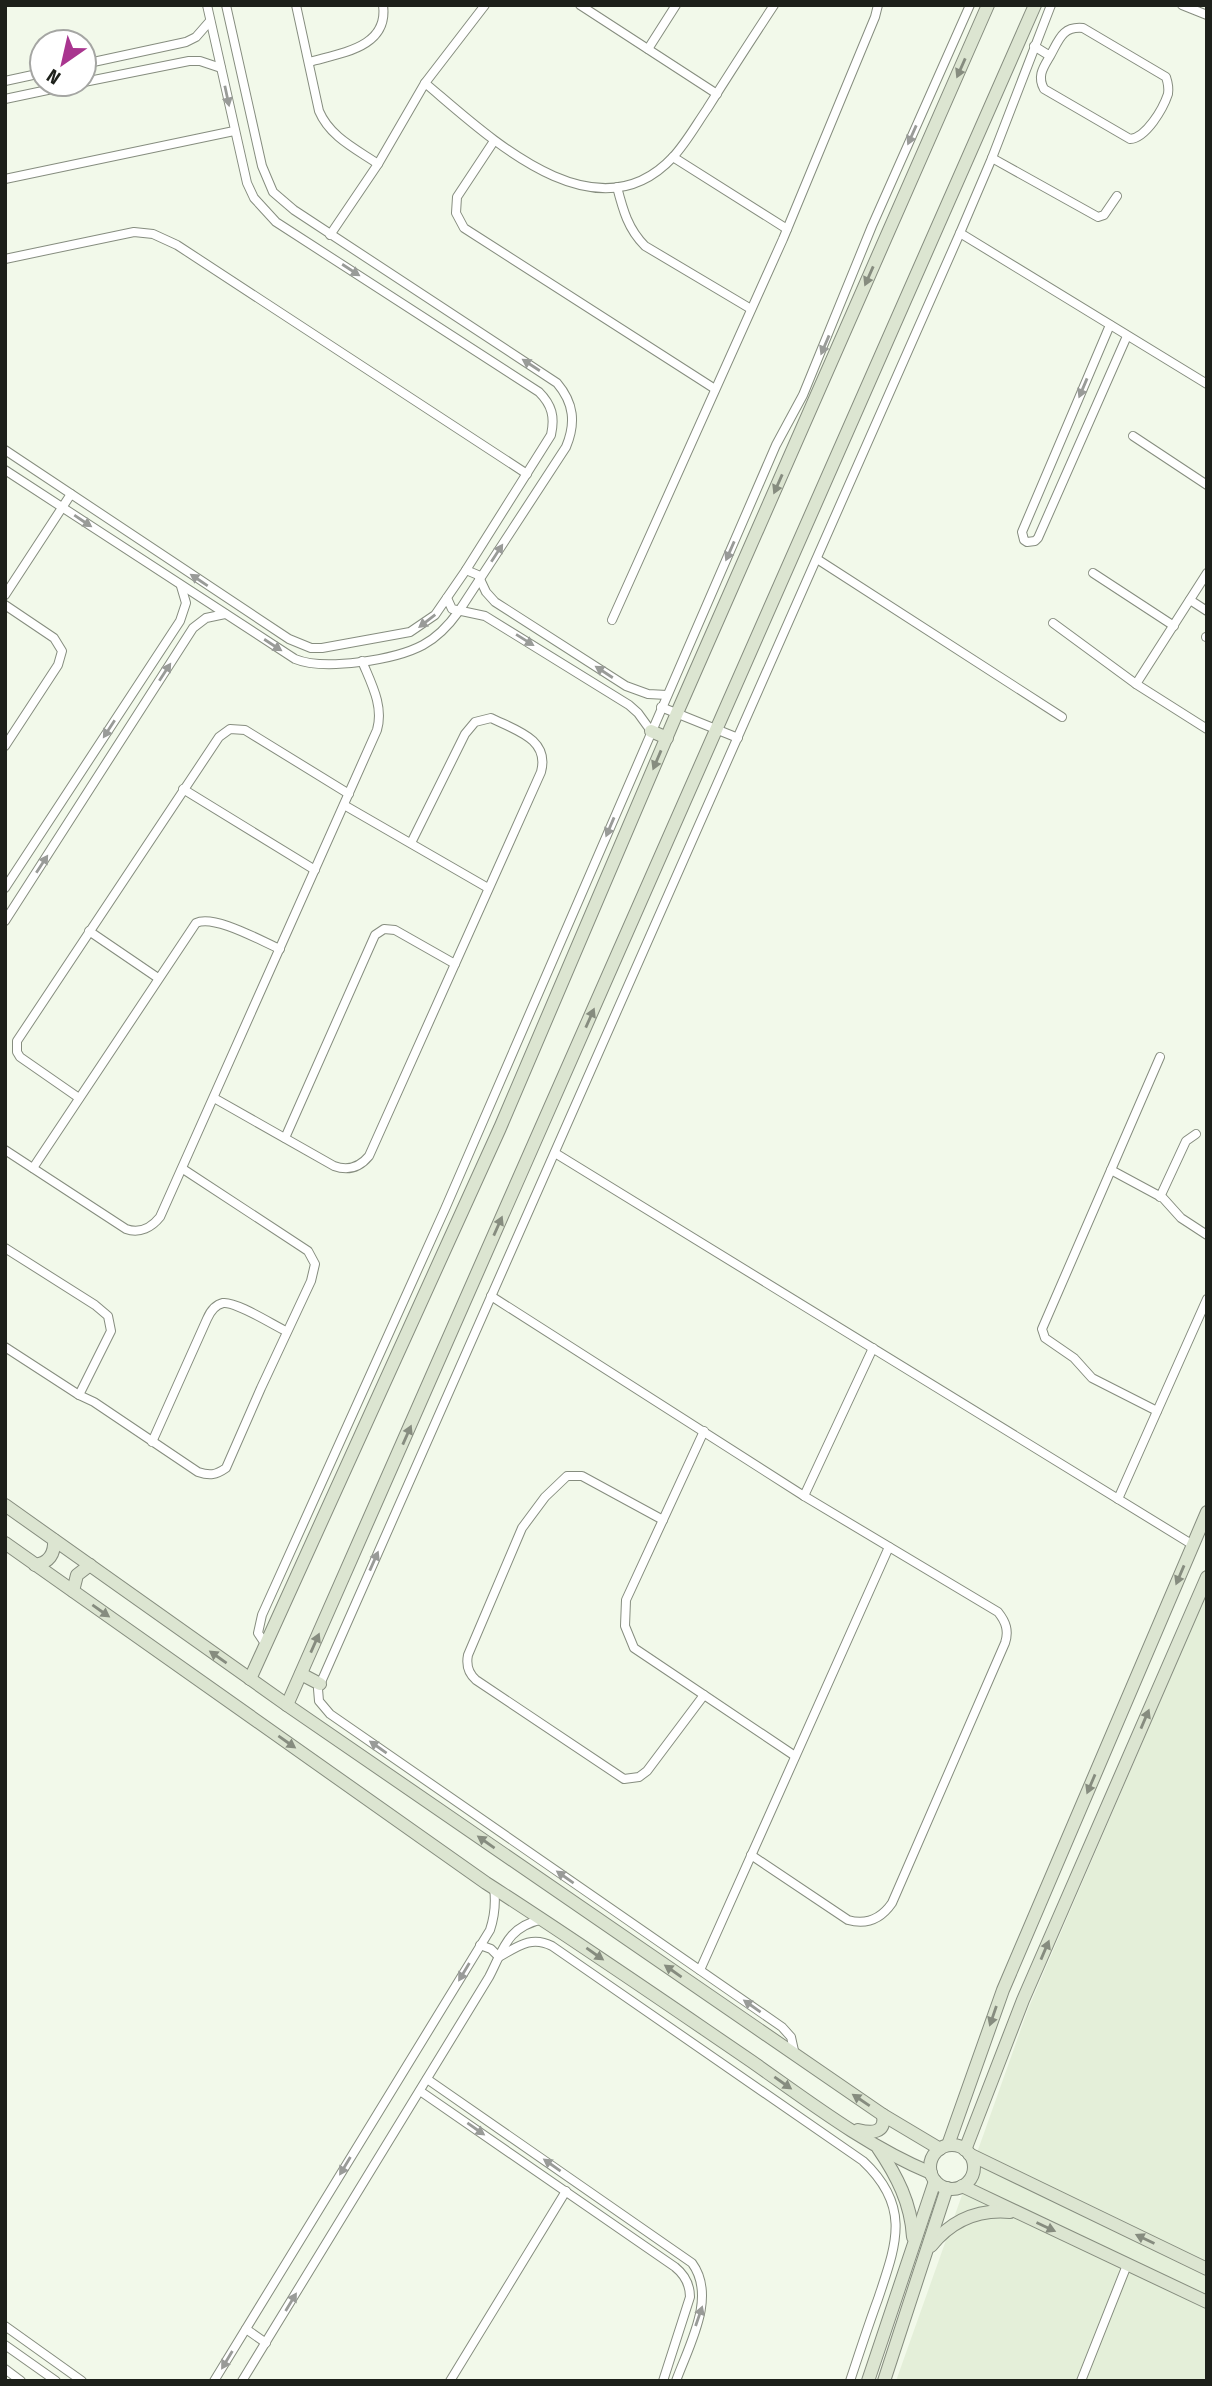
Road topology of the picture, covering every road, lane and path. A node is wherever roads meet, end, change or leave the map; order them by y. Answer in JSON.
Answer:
{"nodes":[{"id":1,"x":207,"y":5,"type":"edge"},
{"id":2,"x":226,"y":5,"type":"edge"},
{"id":3,"x":296,"y":5,"type":"edge"},
{"id":4,"x":383,"y":5,"type":"edge"},
{"id":5,"x":485,"y":5,"type":"edge"},
{"id":6,"x":580,"y":5,"type":"edge"},
{"id":7,"x":676,"y":5,"type":"edge"},
{"id":8,"x":774,"y":5,"type":"edge"},
{"id":9,"x":878,"y":5,"type":"edge"},
{"id":10,"x":970,"y":5,"type":"edge"},
{"id":11,"x":988,"y":5,"type":"edge"},
{"id":12,"x":1035,"y":5,"type":"edge"},
{"id":13,"x":1051,"y":5,"type":"edge"},
{"id":14,"x":1182,"y":5,"type":"edge"},
{"id":15,"x":1207,"y":15,"type":"edge"},
{"id":16,"x":210,"y":21,"type":"junction"},
{"id":17,"x":1034,"y":46,"type":"junction"},
{"id":18,"x":649,"y":49,"type":"junction"},
{"id":19,"x":1049,"y":56,"type":"junction"},
{"id":20,"x":98,"y":61,"type":"edge"},
{"id":21,"x":309,"y":62,"type":"junction"},
{"id":22,"x":221,"y":68,"type":"junction"},
{"id":23,"x":28,"y":76,"type":"edge"},
{"id":24,"x":98,"y":79,"type":"edge"},
{"id":25,"x":5,"y":81,"type":"edge"},
{"id":26,"x":425,"y":83,"type":"junction"},
{"id":27,"x":28,"y":94,"type":"edge"},
{"id":28,"x":717,"y":94,"type":"junction"},
{"id":29,"x":5,"y":99,"type":"edge"},
{"id":30,"x":234,"y":131,"type":"junction"},
{"id":31,"x":494,"y":141,"type":"junction"},
{"id":32,"x":673,"y":157,"type":"junction"},
{"id":33,"x":992,"y":158,"type":"junction"},
{"id":34,"x":378,"y":164,"type":"junction"},
{"id":35,"x":5,"y":178,"type":"edge"},
{"id":36,"x":617,"y":187,"type":"junction"},
{"id":37,"x":1117,"y":195,"type":"dead end"},
{"id":38,"x":787,"y":229,"type":"junction"},
{"id":39,"x":960,"y":233,"type":"junction"},
{"id":40,"x":330,"y":235,"type":"junction"},
{"id":41,"x":5,"y":259,"type":"edge"},
{"id":42,"x":751,"y":309,"type":"junction"},
{"id":43,"x":459,"y":318,"type":"junction"},
{"id":44,"x":1110,"y":325,"type":"junction"},
{"id":45,"x":449,"y":334,"type":"junction"},
{"id":46,"x":1128,"y":335,"type":"junction"},
{"id":47,"x":1207,"y":384,"type":"edge"},
{"id":48,"x":715,"y":389,"type":"junction"},
{"id":49,"x":1072,"y":414,"type":"junction"},
{"id":50,"x":1090,"y":422,"type":"junction"},
{"id":51,"x":1133,"y":436,"type":"dead end"},
{"id":52,"x":5,"y":450,"type":"edge"},
{"id":53,"x":5,"y":470,"type":"edge"},
{"id":54,"x":527,"y":474,"type":"junction"},
{"id":55,"x":1207,"y":485,"type":"edge"},
{"id":56,"x":71,"y":494,"type":"junction"},
{"id":57,"x":62,"y":507,"type":"junction"},
{"id":58,"x":817,"y":559,"type":"junction"},
{"id":59,"x":466,"y":570,"type":"junction"},
{"id":60,"x":1093,"y":573,"type":"dead end"},
{"id":61,"x":1207,"y":573,"type":"edge"},
{"id":62,"x":480,"y":579,"type":"junction"},
{"id":63,"x":181,"y":586,"type":"junction"},
{"id":64,"x":5,"y":596,"type":"edge"},
{"id":65,"x":447,"y":598,"type":"junction"},
{"id":66,"x":1190,"y":600,"type":"junction"},
{"id":67,"x":5,"y":605,"type":"edge"},
{"id":68,"x":458,"y":611,"type":"junction"},
{"id":69,"x":1207,"y":611,"type":"edge"},
{"id":70,"x":225,"y":614,"type":"junction"},
{"id":71,"x":612,"y":620,"type":"dead end"},
{"id":72,"x":1053,"y":622,"type":"dead end"},
{"id":73,"x":1174,"y":626,"type":"junction"},
{"id":74,"x":362,"y":661,"type":"junction"},
{"id":75,"x":1136,"y":684,"type":"junction"},
{"id":76,"x":667,"y":695,"type":"junction"},
{"id":77,"x":661,"y":707,"type":"junction"},
{"id":78,"x":677,"y":713,"type":"junction"},
{"id":79,"x":1062,"y":717,"type":"dead end"},
{"id":80,"x":717,"y":729,"type":"junction"},
{"id":81,"x":1207,"y":729,"type":"edge"},
{"id":82,"x":651,"y":731,"type":"junction"},
{"id":83,"x":667,"y":738,"type":"junction"},
{"id":84,"x":738,"y":738,"type":"junction"},
{"id":85,"x":5,"y":746,"type":"edge"},
{"id":86,"x":183,"y":789,"type":"junction"},
{"id":87,"x":349,"y":794,"type":"junction"},
{"id":88,"x":344,"y":805,"type":"junction"},
{"id":89,"x":411,"y":843,"type":"junction"},
{"id":90,"x":315,"y":870,"type":"junction"},
{"id":91,"x":5,"y":888,"type":"edge"},
{"id":92,"x":488,"y":888,"type":"junction"},
{"id":93,"x":5,"y":921,"type":"edge"},
{"id":94,"x":89,"y":931,"type":"junction"},
{"id":95,"x":280,"y":949,"type":"junction"},
{"id":96,"x":455,"y":964,"type":"junction"},
{"id":97,"x":159,"y":978,"type":"junction"},
{"id":98,"x":1160,"y":1057,"type":"dead end"},
{"id":99,"x":79,"y":1098,"type":"junction"},
{"id":100,"x":214,"y":1098,"type":"junction"},
{"id":101,"x":1196,"y":1134,"type":"dead end"},
{"id":102,"x":285,"y":1138,"type":"junction"},
{"id":103,"x":5,"y":1150,"type":"edge"},
{"id":104,"x":555,"y":1153,"type":"junction"},
{"id":105,"x":33,"y":1168,"type":"junction"},
{"id":106,"x":183,"y":1169,"type":"junction"},
{"id":107,"x":1111,"y":1170,"type":"junction"},
{"id":108,"x":1160,"y":1197,"type":"junction"},
{"id":109,"x":1207,"y":1234,"type":"edge"},
{"id":110,"x":5,"y":1248,"type":"edge"},
{"id":111,"x":491,"y":1296,"type":"junction"},
{"id":112,"x":1207,"y":1299,"type":"edge"},
{"id":113,"x":286,"y":1331,"type":"junction"},
{"id":114,"x":5,"y":1347,"type":"edge"},
{"id":115,"x":873,"y":1348,"type":"junction"},
{"id":116,"x":79,"y":1395,"type":"junction"},
{"id":117,"x":1157,"y":1411,"type":"junction"},
{"id":118,"x":705,"y":1431,"type":"junction"},
{"id":119,"x":152,"y":1442,"type":"junction"},
{"id":120,"x":804,"y":1496,"type":"junction"},
{"id":121,"x":1118,"y":1499,"type":"junction"},
{"id":122,"x":5,"y":1505,"type":"edge"},
{"id":123,"x":1207,"y":1512,"type":"edge"},
{"id":124,"x":663,"y":1520,"type":"junction"},
{"id":125,"x":54,"y":1540,"type":"junction"},
{"id":126,"x":5,"y":1543,"type":"edge"},
{"id":127,"x":1193,"y":1545,"type":"junction"},
{"id":128,"x":889,"y":1547,"type":"junction"},
{"id":129,"x":36,"y":1565,"type":"junction"},
{"id":130,"x":90,"y":1565,"type":"junction"},
{"id":131,"x":1207,"y":1577,"type":"edge"},
{"id":132,"x":73,"y":1591,"type":"junction"},
{"id":133,"x":266,"y":1645,"type":"junction"},
{"id":134,"x":301,"y":1674,"type":"junction"},
{"id":135,"x":250,"y":1679,"type":"junction"},
{"id":136,"x":320,"y":1684,"type":"junction"},
{"id":137,"x":704,"y":1695,"type":"junction"},
{"id":138,"x":287,"y":1705,"type":"junction"},
{"id":139,"x":795,"y":1756,"type":"junction"},
{"id":140,"x":751,"y":1855,"type":"junction"},
{"id":141,"x":494,"y":1888,"type":"junction"},
{"id":142,"x":544,"y":1919,"type":"junction"},
{"id":143,"x":480,"y":1945,"type":"junction"},
{"id":144,"x":499,"y":1957,"type":"junction"},
{"id":145,"x":700,"y":1970,"type":"junction"},
{"id":146,"x":1003,"y":1990,"type":"junction"},
{"id":147,"x":1023,"y":2000,"type":"junction"},
{"id":148,"x":795,"y":2055,"type":"junction"},
{"id":149,"x":427,"y":2079,"type":"junction"},
{"id":150,"x":420,"y":2091,"type":"junction"},
{"id":151,"x":883,"y":2115,"type":"junction"},
{"id":152,"x":847,"y":2127,"type":"junction"},
{"id":153,"x":876,"y":2145,"type":"junction"},
{"id":154,"x":944,"y":2147,"type":"junction"},
{"id":155,"x":967,"y":2152,"type":"junction"},
{"id":156,"x":933,"y":2177,"type":"junction"},
{"id":157,"x":962,"y":2186,"type":"junction"},
{"id":158,"x":947,"y":2188,"type":"junction"},
{"id":159,"x":566,"y":2191,"type":"junction"},
{"id":160,"x":1014,"y":2212,"type":"junction"},
{"id":161,"x":913,"y":2245,"type":"junction"},
{"id":162,"x":924,"y":2259,"type":"junction"},
{"id":163,"x":1127,"y":2265,"type":"junction"},
{"id":164,"x":1207,"y":2269,"type":"edge"},
{"id":165,"x":1207,"y":2302,"type":"edge"},
{"id":166,"x":5,"y":2326,"type":"edge"},
{"id":167,"x":246,"y":2329,"type":"junction"},
{"id":168,"x":884,"y":2332,"type":"junction"},
{"id":169,"x":898,"y":2338,"type":"junction"},
{"id":170,"x":266,"y":2343,"type":"junction"},
{"id":171,"x":5,"y":2345,"type":"edge"},
{"id":172,"x":5,"y":2369,"type":"edge"},
{"id":173,"x":21,"y":2381,"type":"edge"},
{"id":174,"x":55,"y":2381,"type":"edge"},
{"id":175,"x":82,"y":2381,"type":"edge"},
{"id":176,"x":214,"y":2381,"type":"edge"},
{"id":177,"x":242,"y":2381,"type":"edge"},
{"id":178,"x":450,"y":2381,"type":"edge"},
{"id":179,"x":663,"y":2381,"type":"edge"},
{"id":180,"x":677,"y":2381,"type":"edge"},
{"id":181,"x":850,"y":2381,"type":"edge"},
{"id":182,"x":868,"y":2381,"type":"edge"},
{"id":183,"x":884,"y":2381,"type":"edge"},
{"id":184,"x":1081,"y":2381,"type":"edge"}],
"edges":[{"from":1,"to":16,"type":"street"},
{"from":2,"to":40,"type":"street"},
{"from":3,"to":21,"type":"street"},
{"from":4,"to":21,"type":"street"},
{"from":5,"to":26,"type":"street"},
{"from":6,"to":18,"type":"street"},
{"from":7,"to":18,"type":"street"},
{"from":8,"to":28,"type":"street"},
{"from":9,"to":38,"type":"street"},
{"from":10,"to":76,"type":"street","one_way":true},
{"from":11,"to":78,"type":"street","one_way":true},
{"from":12,"to":80,"type":"street"},
{"from":13,"to":17,"type":"street"},
{"from":14,"to":15,"type":"street"},
{"from":16,"to":20,"type":"street"},
{"from":16,"to":22,"type":"street"},
{"from":17,"to":19,"type":"street"},
{"from":17,"to":33,"type":"street"},
{"from":18,"to":28,"type":"street"},
{"from":19,"to":19,"type":"street"},
{"from":21,"to":34,"type":"street"},
{"from":22,"to":24,"type":"street"},
{"from":22,"to":30,"type":"street","one_way":true},
{"from":23,"to":25,"type":"street"},
{"from":26,"to":31,"type":"street"},
{"from":26,"to":34,"type":"street"},
{"from":27,"to":29,"type":"street"},
{"from":28,"to":32,"type":"street"},
{"from":30,"to":35,"type":"street"},
{"from":30,"to":45,"type":"street","one_way":true},
{"from":31,"to":36,"type":"street"},
{"from":31,"to":48,"type":"street"},
{"from":32,"to":36,"type":"street"},
{"from":32,"to":38,"type":"street"},
{"from":33,"to":37,"type":"street"},
{"from":33,"to":39,"type":"street"},
{"from":34,"to":40,"type":"street"},
{"from":36,"to":42,"type":"street"},
{"from":38,"to":42,"type":"street"},
{"from":39,"to":44,"type":"street"},
{"from":39,"to":58,"type":"street"},
{"from":40,"to":43,"type":"street"},
{"from":41,"to":54,"type":"street"},
{"from":42,"to":48,"type":"street"},
{"from":43,"to":45,"type":"street"},
{"from":62,"to":43,"type":"street","one_way":true},
{"from":44,"to":46,"type":"street"},
{"from":44,"to":49,"type":"street","one_way":true},
{"from":45,"to":54,"type":"street"},
{"from":46,"to":47,"type":"street"},
{"from":46,"to":50,"type":"street"},
{"from":48,"to":71,"type":"street"},
{"from":49,"to":50,"type":"street"},
{"from":49,"to":50,"type":"street"},
{"from":51,"to":55,"type":"street"},
{"from":52,"to":56,"type":"street"},
{"from":53,"to":57,"type":"street"},
{"from":54,"to":59,"type":"street"},
{"from":56,"to":57,"type":"street"},
{"from":65,"to":56,"type":"street","one_way":true},
{"from":57,"to":63,"type":"street","one_way":true},
{"from":57,"to":64,"type":"street"},
{"from":58,"to":79,"type":"street"},
{"from":58,"to":84,"type":"street"},
{"from":59,"to":62,"type":"street"},
{"from":59,"to":65,"type":"street"},
{"from":60,"to":73,"type":"street"},
{"from":61,"to":66,"type":"street"},
{"from":62,"to":68,"type":"street"},
{"from":76,"to":62,"type":"street","one_way":true},
{"from":63,"to":70,"type":"street"},
{"from":63,"to":91,"type":"street","one_way":true},
{"from":65,"to":68,"type":"street"},
{"from":66,"to":69,"type":"street"},
{"from":66,"to":73,"type":"street"},
{"from":67,"to":85,"type":"street"},
{"from":68,"to":74,"type":"street"},
{"from":68,"to":82,"type":"street","one_way":true},
{"from":70,"to":74,"type":"street","one_way":true},
{"from":93,"to":70,"type":"street","one_way":true},
{"from":72,"to":75,"type":"street"},
{"from":73,"to":75,"type":"street"},
{"from":74,"to":87,"type":"street"},
{"from":75,"to":81,"type":"street"},
{"from":76,"to":77,"type":"street"},
{"from":77,"to":78,"type":"street"},
{"from":77,"to":82,"type":"street"},
{"from":78,"to":80,"type":"street"},
{"from":78,"to":83,"type":"street"},
{"from":80,"to":84,"type":"street"},
{"from":134,"to":80,"type":"street","one_way":true},
{"from":82,"to":83,"type":"street"},
{"from":82,"to":133,"type":"street","one_way":true},
{"from":83,"to":133,"type":"street","one_way":true},
{"from":84,"to":104,"type":"street"},
{"from":86,"to":87,"type":"street"},
{"from":86,"to":90,"type":"street"},
{"from":86,"to":94,"type":"street"},
{"from":87,"to":88,"type":"street"},
{"from":88,"to":89,"type":"street"},
{"from":88,"to":90,"type":"street"},
{"from":89,"to":92,"type":"street"},
{"from":89,"to":92,"type":"street"},
{"from":90,"to":95,"type":"street"},
{"from":92,"to":96,"type":"street"},
{"from":94,"to":97,"type":"street"},
{"from":94,"to":99,"type":"street"},
{"from":95,"to":97,"type":"street"},
{"from":95,"to":100,"type":"street"},
{"from":96,"to":102,"type":"street"},
{"from":96,"to":102,"type":"street"},
{"from":97,"to":99,"type":"street"},
{"from":98,"to":107,"type":"street"},
{"from":99,"to":105,"type":"street"},
{"from":100,"to":102,"type":"street"},
{"from":100,"to":106,"type":"street"},
{"from":101,"to":108,"type":"street"},
{"from":103,"to":105,"type":"street"},
{"from":104,"to":111,"type":"street"},
{"from":104,"to":115,"type":"street"},
{"from":105,"to":106,"type":"street"},
{"from":106,"to":113,"type":"street"},
{"from":107,"to":108,"type":"street"},
{"from":107,"to":117,"type":"street"},
{"from":108,"to":109,"type":"street"},
{"from":110,"to":116,"type":"street"},
{"from":111,"to":118,"type":"street"},
{"from":136,"to":111,"type":"street","one_way":true},
{"from":112,"to":117,"type":"street"},
{"from":113,"to":119,"type":"street"},
{"from":113,"to":119,"type":"street"},
{"from":114,"to":116,"type":"street"},
{"from":115,"to":120,"type":"street"},
{"from":115,"to":121,"type":"street"},
{"from":116,"to":119,"type":"street"},
{"from":117,"to":121,"type":"street"},
{"from":118,"to":120,"type":"street"},
{"from":118,"to":124,"type":"street"},
{"from":120,"to":128,"type":"street"},
{"from":121,"to":127,"type":"street"},
{"from":122,"to":125,"type":"street"},
{"from":123,"to":127,"type":"street"},
{"from":124,"to":137,"type":"street"},
{"from":124,"to":137,"type":"street"},
{"from":125,"to":129,"type":"street"},
{"from":125,"to":130,"type":"street"},
{"from":126,"to":129,"type":"street"},
{"from":127,"to":146,"type":"street","one_way":true},
{"from":128,"to":139,"type":"street"},
{"from":128,"to":140,"type":"street"},
{"from":129,"to":132,"type":"street"},
{"from":130,"to":132,"type":"street"},
{"from":135,"to":130,"type":"street","one_way":true},
{"from":147,"to":131,"type":"street","one_way":true},
{"from":132,"to":141,"type":"street","one_way":true},
{"from":133,"to":135,"type":"street"},
{"from":134,"to":136,"type":"street"},
{"from":134,"to":138,"type":"street"},
{"from":135,"to":138,"type":"street"},
{"from":145,"to":136,"type":"street","one_way":true},
{"from":137,"to":139,"type":"street"},
{"from":148,"to":138,"type":"street","one_way":true},
{"from":139,"to":140,"type":"street"},
{"from":140,"to":145,"type":"street"},
{"from":141,"to":142,"type":"street"},
{"from":141,"to":143,"type":"street"},
{"from":142,"to":144,"type":"street"},
{"from":142,"to":152,"type":"street","one_way":true},
{"from":143,"to":144,"type":"street"},
{"from":143,"to":167,"type":"street","one_way":true},
{"from":144,"to":149,"type":"street"},
{"from":144,"to":181,"type":"street"},
{"from":148,"to":145,"type":"street","one_way":true},
{"from":146,"to":147,"type":"street"},
{"from":146,"to":154,"type":"street","one_way":true},
{"from":147,"to":155,"type":"street"},
{"from":151,"to":148,"type":"street","one_way":true},
{"from":149,"to":150,"type":"street"},
{"from":180,"to":149,"type":"street","one_way":true},
{"from":150,"to":159,"type":"street","one_way":true},
{"from":170,"to":150,"type":"street","one_way":true},
{"from":151,"to":152,"type":"street"},
{"from":151,"to":154,"type":"street"},
{"from":152,"to":153,"type":"street"},
{"from":153,"to":156,"type":"street"},
{"from":153,"to":161,"type":"street"},
{"from":154,"to":155,"type":"street"},
{"from":154,"to":156,"type":"street"},
{"from":155,"to":157,"type":"street"},
{"from":164,"to":155,"type":"street","one_way":true},
{"from":156,"to":158,"type":"street"},
{"from":156,"to":161,"type":"street"},
{"from":157,"to":158,"type":"street"},
{"from":157,"to":160,"type":"street"},
{"from":158,"to":162,"type":"street"},
{"from":159,"to":178,"type":"street"},
{"from":159,"to":179,"type":"street"},
{"from":160,"to":162,"type":"street"},
{"from":160,"to":163,"type":"street","one_way":true},
{"from":161,"to":168,"type":"street"},
{"from":162,"to":169,"type":"street"},
{"from":163,"to":165,"type":"street"},
{"from":163,"to":184,"type":"street"},
{"from":166,"to":175,"type":"street"},
{"from":167,"to":170,"type":"street"},
{"from":167,"to":176,"type":"street","one_way":true},
{"from":168,"to":169,"type":"street"},
{"from":168,"to":182,"type":"street"},
{"from":169,"to":183,"type":"street"},
{"from":170,"to":177,"type":"street"},
{"from":171,"to":174,"type":"street"},
{"from":172,"to":173,"type":"street"}]}
